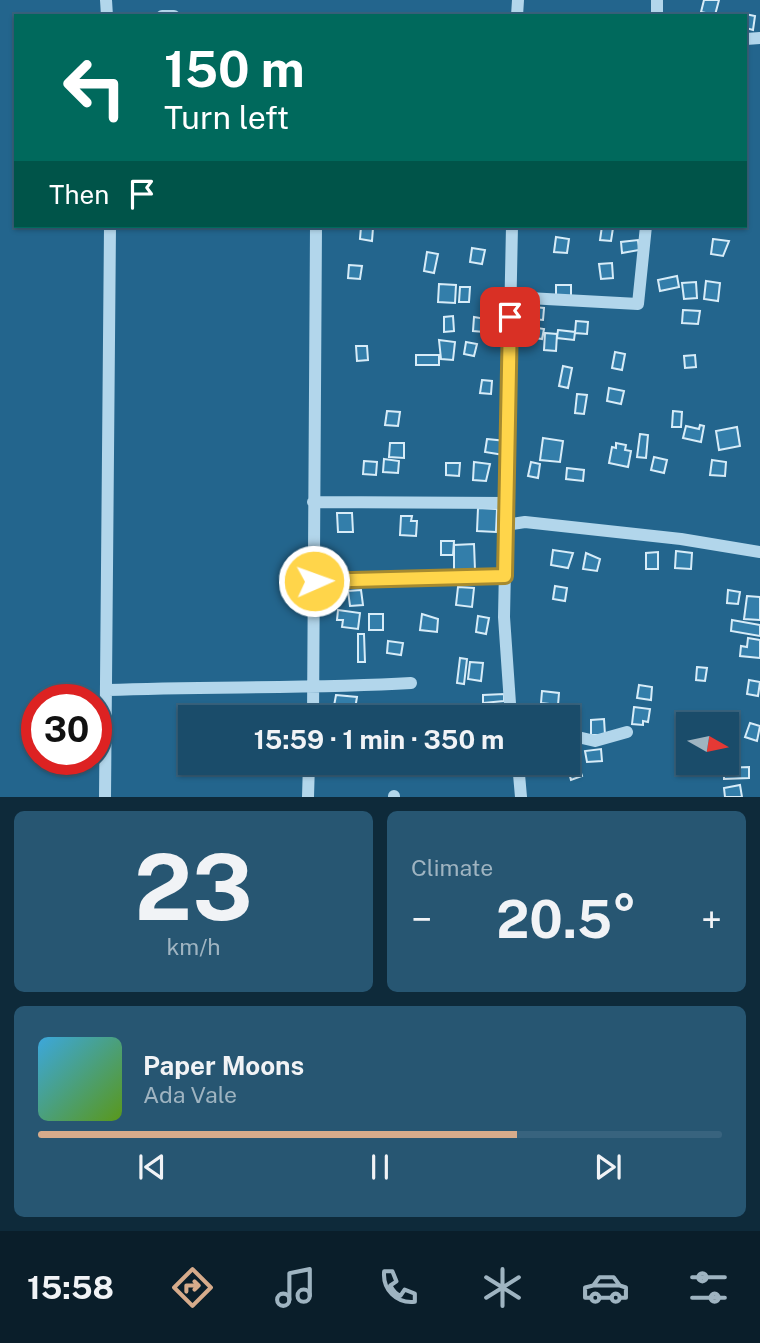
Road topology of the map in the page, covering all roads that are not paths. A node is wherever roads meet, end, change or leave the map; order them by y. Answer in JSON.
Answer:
{"nodes":[{"id":1,"x":110,"y":228,"type":"edge"},
{"id":2,"x":316,"y":228,"type":"edge"},
{"id":3,"x":512,"y":228,"type":"edge"},
{"id":4,"x":646,"y":228,"type":"edge"},
{"id":5,"x":510,"y":297,"type":"junction"},
{"id":6,"x":313,"y":502,"type":"junction"},
{"id":7,"x":506,"y":503,"type":"junction"},
{"id":8,"x":506,"y":525,"type":"junction"},
{"id":9,"x":760,"y":552,"type":"edge"},
{"id":10,"x":505,"y":576,"type":"junction"},
{"id":11,"x":314,"y":581,"type":"junction"},
{"id":12,"x":411,"y":683,"type":"dead end"},
{"id":13,"x":108,"y":684,"type":"edge"},
{"id":14,"x":313,"y":689,"type":"junction"},
{"id":15,"x":112,"y":690,"type":"edge"},
{"id":16,"x":313,"y":705,"type":"edge"},
{"id":17,"x":509,"y":705,"type":"edge"},
{"id":18,"x":627,"y":732,"type":"dead end"},
{"id":19,"x":580,"y":737,"type":"edge"},
{"id":20,"x":106,"y":775,"type":"edge"},
{"id":21,"x":309,"y":775,"type":"edge"},
{"id":22,"x":519,"y":775,"type":"edge"},
{"id":23,"x":105,"y":797,"type":"edge"},
{"id":24,"x":308,"y":797,"type":"edge"},
{"id":25,"x":521,"y":797,"type":"edge"}],
"edges":[{"from":1,"to":13,"type":"street"},
{"from":2,"to":6,"type":"street"},
{"from":3,"to":5,"type":"street"},
{"from":4,"to":5,"type":"street"},
{"from":5,"to":7,"type":"street"},
{"from":6,"to":7,"type":"street"},
{"from":6,"to":11,"type":"street"},
{"from":7,"to":8,"type":"street"},
{"from":8,"to":9,"type":"street"},
{"from":8,"to":10,"type":"street"},
{"from":10,"to":11,"type":"street"},
{"from":10,"to":17,"type":"street"},
{"from":11,"to":14,"type":"street"},
{"from":12,"to":14,"type":"street"},
{"from":14,"to":15,"type":"street"},
{"from":14,"to":16,"type":"street"},
{"from":18,"to":19,"type":"street"},
{"from":20,"to":23,"type":"street"},
{"from":21,"to":24,"type":"street"},
{"from":22,"to":25,"type":"street"}]}
